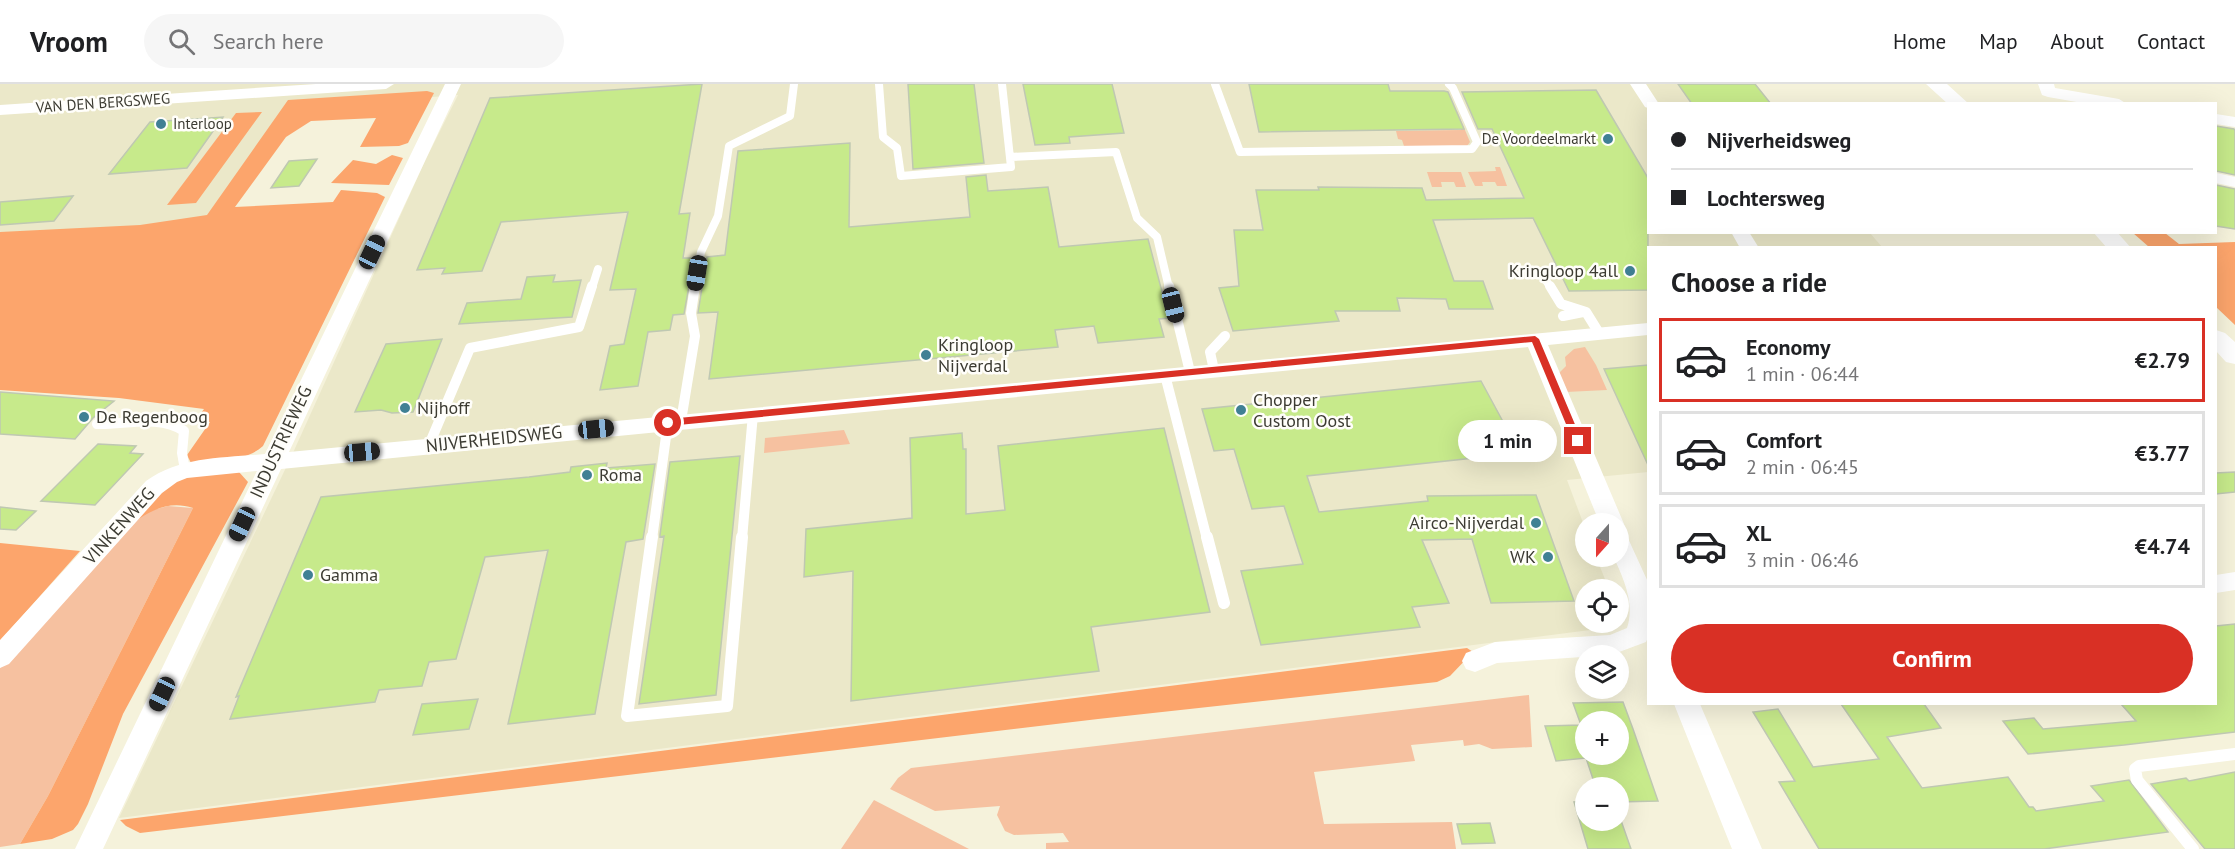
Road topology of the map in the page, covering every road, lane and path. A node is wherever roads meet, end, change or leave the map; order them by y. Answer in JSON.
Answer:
{"nodes":[{"id":1,"x":386,"y":84,"type":"edge"},
{"id":2,"x":453,"y":84,"type":"edge"},
{"id":3,"x":794,"y":84,"type":"edge"},
{"id":4,"x":879,"y":84,"type":"edge"},
{"id":5,"x":1002,"y":84,"type":"edge"},
{"id":6,"x":1215,"y":84,"type":"edge"},
{"id":7,"x":1449,"y":84,"type":"edge"},
{"id":8,"x":1638,"y":84,"type":"edge"},
{"id":9,"x":1935,"y":84,"type":"edge"},
{"id":10,"x":1945,"y":84,"type":"edge"},
{"id":11,"x":2046,"y":84,"type":"edge"},
{"id":12,"x":1650,"y":102,"type":"edge"},
{"id":13,"x":1958,"y":102,"type":"edge"},
{"id":14,"x":1966,"y":102,"type":"edge"},
{"id":15,"x":2107,"y":102,"type":"edge"},
{"id":16,"x":0,"y":110,"type":"edge"},
{"id":17,"x":2217,"y":119,"type":"edge"},
{"id":18,"x":2235,"y":122,"type":"edge"},
{"id":19,"x":1010,"y":157,"type":"junction"},
{"id":20,"x":2217,"y":178,"type":"edge"},
{"id":21,"x":2235,"y":182,"type":"edge"},
{"id":22,"x":2106,"y":234,"type":"edge"},
{"id":23,"x":2118,"y":246,"type":"edge"},
{"id":24,"x":598,"y":269,"type":"dead end"},
{"id":25,"x":1543,"y":276,"type":"dead end"},
{"id":26,"x":1586,"y":312,"type":"junction"},
{"id":27,"x":1563,"y":316,"type":"dead end"},
{"id":28,"x":1647,"y":328,"type":"edge"},
{"id":29,"x":1599,"y":333,"type":"junction"},
{"id":30,"x":1225,"y":336,"type":"dead end"},
{"id":31,"x":1535,"y":339,"type":"junction"},
{"id":32,"x":2217,"y":339,"type":"edge"},
{"id":33,"x":2235,"y":356,"type":"edge"},
{"id":34,"x":1214,"y":370,"type":"junction"},
{"id":35,"x":1190,"y":372,"type":"junction"},
{"id":36,"x":1164,"y":375,"type":"junction"},
{"id":37,"x":753,"y":414,"type":"junction"},
{"id":38,"x":674,"y":422,"type":"junction"},
{"id":39,"x":97,"y":424,"type":"dead end"},
{"id":40,"x":429,"y":446,"type":"junction"},
{"id":41,"x":272,"y":461,"type":"junction"},
{"id":42,"x":184,"y":470,"type":"junction"},
{"id":43,"x":1606,"y":513,"type":"edge"},
{"id":44,"x":1628,"y":567,"type":"edge"},
{"id":45,"x":2235,"y":582,"type":"edge"},
{"id":46,"x":2217,"y":584,"type":"edge"},
{"id":47,"x":1224,"y":603,"type":"dead end"},
{"id":48,"x":1643,"y":638,"type":"edge"},
{"id":49,"x":0,"y":657,"type":"edge"},
{"id":50,"x":1475,"y":661,"type":"dead end"},
{"id":51,"x":1687,"y":705,"type":"edge"},
{"id":52,"x":2235,"y":754,"type":"edge"},
{"id":53,"x":89,"y":849,"type":"edge"},
{"id":54,"x":1747,"y":849,"type":"edge"},
{"id":55,"x":2193,"y":849,"type":"edge"}],
"edges":[{"from":1,"to":16,"type":"street","name":"VAN DEN BERGSWEG"},
{"from":2,"to":41,"type":"street","name":"INDUSTRIEWEG"},
{"from":3,"to":38,"type":"lane"},
{"from":4,"to":19,"type":"lane"},
{"from":5,"to":19,"type":"lane"},
{"from":6,"to":7,"type":"lane"},
{"from":8,"to":12,"type":"street"},
{"from":9,"to":13,"type":"street"},
{"from":10,"to":14,"type":"street"},
{"from":11,"to":15,"type":"street"},
{"from":17,"to":18,"type":"street"},
{"from":19,"to":35,"type":"lane"},
{"from":20,"to":21,"type":"street"},
{"from":22,"to":23,"type":"street"},
{"from":24,"to":40,"type":"lane"},
{"from":25,"to":26,"type":"lane"},
{"from":26,"to":27,"type":"lane"},
{"from":26,"to":29,"type":"lane"},
{"from":28,"to":29,"type":"street","name":"NIJVERHEIDSWEG"},
{"from":29,"to":31,"type":"street","name":"NIJVERHEIDSWEG"},
{"from":30,"to":34,"type":"lane"},
{"from":31,"to":34,"type":"street","name":"NIJVERHEIDSWEG"},
{"from":31,"to":43,"type":"street"},
{"from":32,"to":33,"type":"street"},
{"from":34,"to":35,"type":"street","name":"NIJVERHEIDSWEG"},
{"from":35,"to":36,"type":"street","name":"NIJVERHEIDSWEG"},
{"from":36,"to":37,"type":"street","name":"NIJVERHEIDSWEG"},
{"from":36,"to":47,"type":"lane"},
{"from":37,"to":38,"type":"street","name":"NIJVERHEIDSWEG"},
{"from":37,"to":38,"type":"lane"},
{"from":38,"to":40,"type":"street","name":"NIJVERHEIDSWEG"},
{"from":39,"to":42,"type":"lane"},
{"from":40,"to":41,"type":"street","name":"NIJVERHEIDSWEG"},
{"from":41,"to":42,"type":"street","name":"VINKENWEG"},
{"from":41,"to":53,"type":"street","name":"INDUSTRIEWEG"},
{"from":42,"to":49,"type":"street","name":"VINKENWEG"},
{"from":44,"to":48,"type":"street"},
{"from":45,"to":46,"type":"street"},
{"from":48,"to":50,"type":"street"},
{"from":51,"to":54,"type":"street"},
{"from":52,"to":55,"type":"lane"}]}
